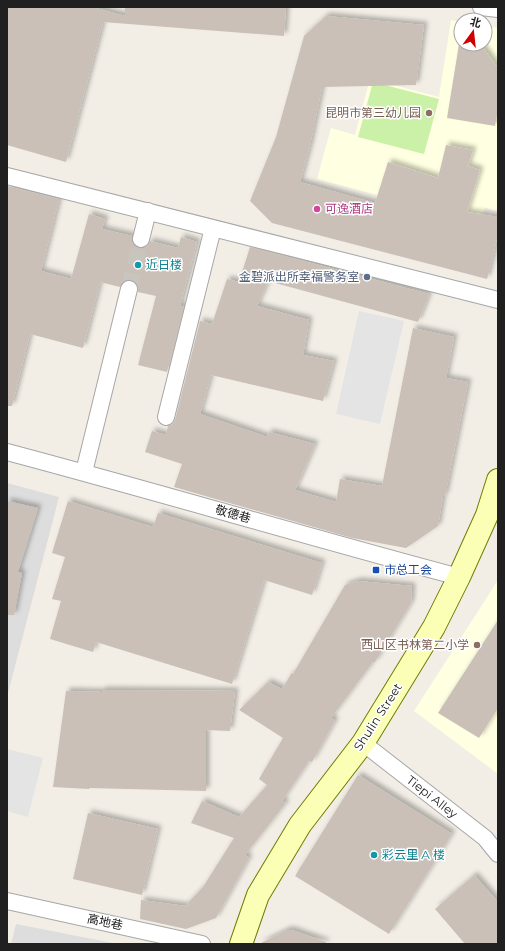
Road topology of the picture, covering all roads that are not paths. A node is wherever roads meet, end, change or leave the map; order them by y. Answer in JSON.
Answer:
{"nodes":[{"id":1,"x":481,"y":7,"type":"edge"},
{"id":2,"x":498,"y":9,"type":"edge"},
{"id":3,"x":7,"y":176,"type":"edge"},
{"id":4,"x":148,"y":211,"type":"junction"},
{"id":5,"x":213,"y":228,"type":"junction"},
{"id":6,"x":141,"y":239,"type":"tunnel mouth"},
{"id":7,"x":129,"y":289,"type":"tunnel mouth"},
{"id":8,"x":498,"y":300,"type":"edge"},
{"id":9,"x":166,"y":417,"type":"dead end"},
{"id":10,"x":7,"y":452,"type":"edge"},
{"id":11,"x":84,"y":472,"type":"junction"},
{"id":12,"x":498,"y":480,"type":"edge"},
{"id":13,"x":459,"y":576,"type":"junction"},
{"id":14,"x":363,"y":743,"type":"junction"},
{"id":15,"x":498,"y":854,"type":"edge"},
{"id":16,"x":7,"y":901,"type":"edge"},
{"id":17,"x":202,"y":944,"type":"edge"},
{"id":18,"x":241,"y":944,"type":"edge"}],
"edges":[{"from":1,"to":2,"type":"street"},
{"from":3,"to":4,"type":"street"},
{"from":4,"to":5,"type":"street"},
{"from":4,"to":6,"type":"street"},
{"from":5,"to":8,"type":"street"},
{"from":5,"to":9,"type":"street"},
{"from":7,"to":11,"type":"street"},
{"from":10,"to":11,"type":"street","name":"敬德巷"},
{"from":11,"to":13,"type":"street","name":"敬德巷"},
{"from":12,"to":13,"type":"street","name":"Shulin Street"},
{"from":13,"to":14,"type":"street","name":"Shulin Street"},
{"from":14,"to":15,"type":"street","name":"Tiepi Alley"},
{"from":14,"to":18,"type":"street","name":"Shulin Street"},
{"from":16,"to":17,"type":"street","name":"高地巷"}]}
